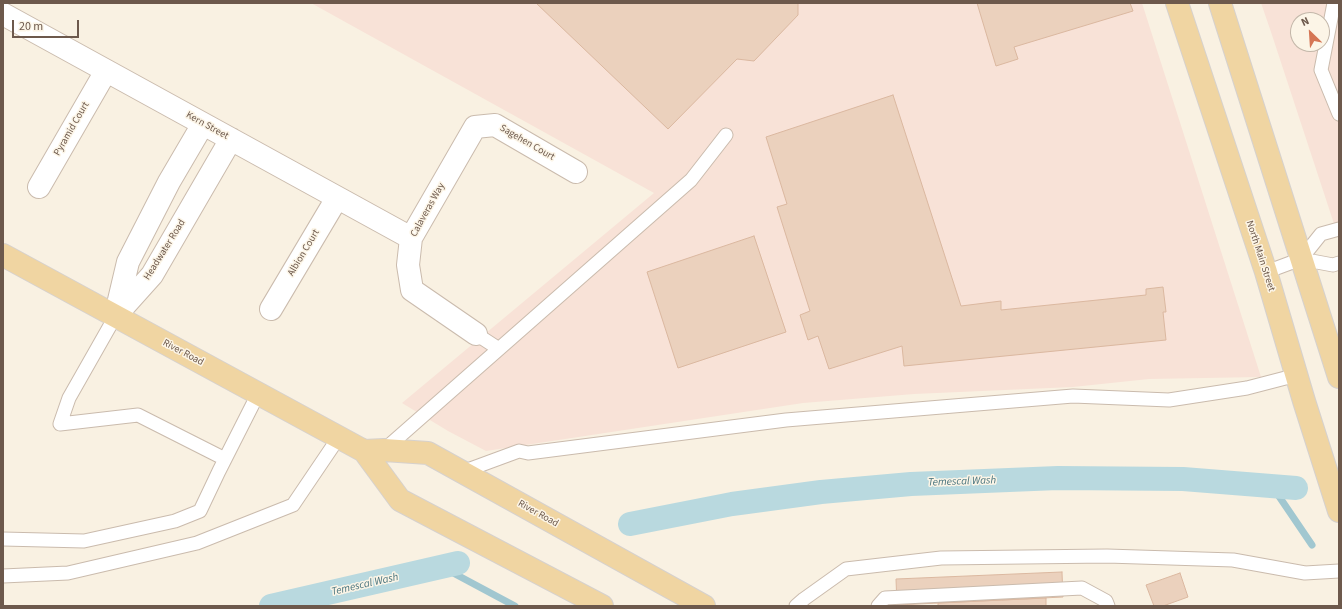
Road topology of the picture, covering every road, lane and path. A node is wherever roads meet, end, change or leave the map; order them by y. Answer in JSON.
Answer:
{"nodes":[{"id":1,"x":1177,"y":3,"type":"edge"},
{"id":2,"x":1220,"y":3,"type":"edge"},
{"id":3,"x":1334,"y":3,"type":"edge"},
{"id":4,"x":3,"y":14,"type":"edge"},
{"id":5,"x":106,"y":71,"type":"junction"},
{"id":6,"x":1339,"y":114,"type":"edge"},
{"id":7,"x":203,"y":124,"type":"junction"},
{"id":8,"x":475,"y":128,"type":"joint"},
{"id":9,"x":726,"y":135,"type":"dead end"},
{"id":10,"x":231,"y":139,"type":"junction"},
{"id":11,"x":576,"y":172,"type":"dead end"},
{"id":12,"x":39,"y":187,"type":"dead end"},
{"id":13,"x":337,"y":198,"type":"junction"},
{"id":14,"x":1339,"y":229,"type":"edge"},
{"id":15,"x":411,"y":238,"type":"junction"},
{"id":16,"x":3,"y":255,"type":"edge"},
{"id":17,"x":1301,"y":259,"type":"junction"},
{"id":18,"x":1339,"y":263,"type":"edge"},
{"id":19,"x":1266,"y":272,"type":"junction"},
{"id":20,"x":270,"y":309,"type":"dead end"},
{"id":21,"x":115,"y":317,"type":"junction"},
{"id":22,"x":476,"y":334,"type":"joint"},
{"id":23,"x":499,"y":349,"type":"junction"},
{"id":24,"x":1297,"y":375,"type":"junction"},
{"id":25,"x":1339,"y":377,"type":"edge"},
{"id":26,"x":258,"y":394,"type":"junction"},
{"id":27,"x":339,"y":437,"type":"junction"},
{"id":28,"x":374,"y":450,"type":"junction"},
{"id":29,"x":225,"y":459,"type":"junction"},
{"id":30,"x":466,"y":475,"type":"junction"},
{"id":31,"x":1339,"y":511,"type":"edge"},
{"id":32,"x":3,"y":539,"type":"edge"},
{"id":33,"x":1339,"y":571,"type":"edge"},
{"id":34,"x":3,"y":576,"type":"edge"},
{"id":35,"x":595,"y":605,"type":"edge"},
{"id":36,"x":704,"y":606,"type":"edge"},
{"id":37,"x":796,"y":606,"type":"edge"},
{"id":38,"x":878,"y":606,"type":"edge"},
{"id":39,"x":1108,"y":606,"type":"edge"}],
"edges":[{"from":1,"to":19,"type":"main road","name":"North Main Street"},
{"from":2,"to":17,"type":"main road"},
{"from":3,"to":6,"type":"lane"},
{"from":4,"to":5,"type":"street","name":"Kern Street"},
{"from":5,"to":7,"type":"street","name":"Kern Street"},
{"from":5,"to":12,"type":"street","name":"Pyramid Court"},
{"from":7,"to":10,"type":"street","name":"Kern Street"},
{"from":7,"to":21,"type":"street"},
{"from":8,"to":11,"type":"street","name":"Sagehen Court"},
{"from":8,"to":15,"type":"street","name":"Calaveras Way"},
{"from":9,"to":23,"type":"lane"},
{"from":10,"to":13,"type":"street","name":"Kern Street"},
{"from":10,"to":21,"type":"street","name":"Headwater Road"},
{"from":13,"to":15,"type":"street","name":"Kern Street"},
{"from":13,"to":20,"type":"street","name":"Albion Court"},
{"from":14,"to":17,"type":"lane"},
{"from":15,"to":22,"type":"street","name":"Calaveras Way"},
{"from":16,"to":21,"type":"main road","name":"River Road"},
{"from":17,"to":18,"type":"lane"},
{"from":17,"to":19,"type":"lane"},
{"from":17,"to":25,"type":"main road"},
{"from":19,"to":24,"type":"main road","name":"North Main Street"},
{"from":21,"to":26,"type":"main road","name":"River Road"},
{"from":21,"to":29,"type":"lane"},
{"from":22,"to":23,"type":"lane","name":"Calaveras Way"},
{"from":23,"to":28,"type":"lane"},
{"from":24,"to":30,"type":"lane"},
{"from":24,"to":31,"type":"main road","name":"North Main Street"},
{"from":26,"to":27,"type":"main road","name":"River Road"},
{"from":26,"to":29,"type":"lane"},
{"from":27,"to":28,"type":"main road","name":"River Road"},
{"from":27,"to":34,"type":"lane"},
{"from":28,"to":30,"type":"main road","name":"River Road"},
{"from":28,"to":35,"type":"main road","name":"River Road"},
{"from":29,"to":32,"type":"lane"},
{"from":30,"to":36,"type":"main road","name":"River Road"},
{"from":33,"to":37,"type":"lane"},
{"from":38,"to":39,"type":"lane"}]}
